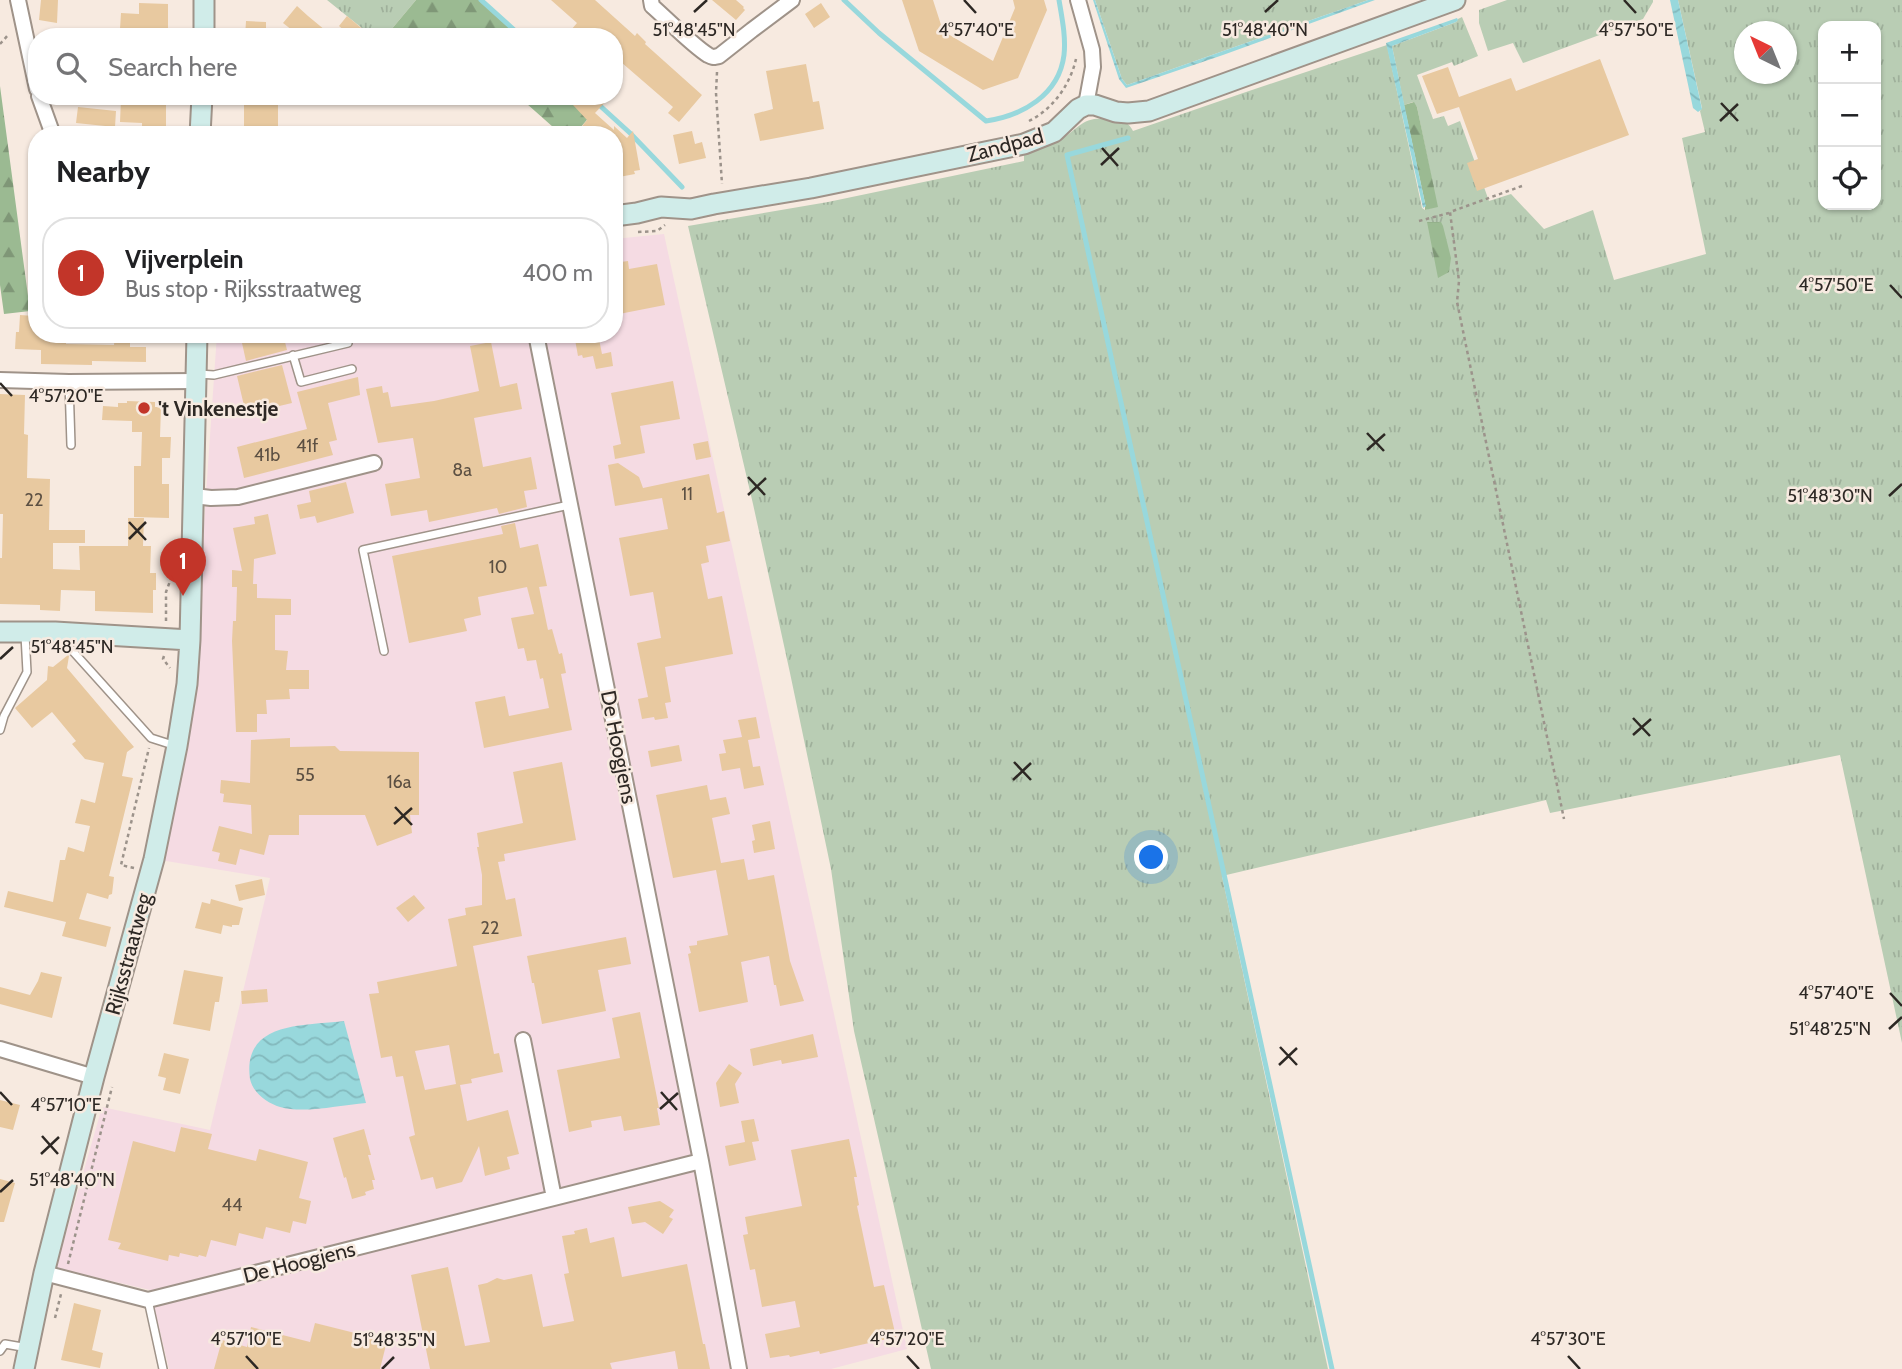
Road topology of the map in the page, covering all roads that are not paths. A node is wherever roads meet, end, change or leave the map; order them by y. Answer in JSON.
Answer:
{"nodes":[{"id":1,"x":18,"y":0,"type":"edge"},
{"id":2,"x":204,"y":0,"type":"edge"},
{"id":3,"x":651,"y":0,"type":"edge"},
{"id":4,"x":792,"y":0,"type":"edge"},
{"id":5,"x":1078,"y":0,"type":"edge"},
{"id":6,"x":1455,"y":0,"type":"edge"},
{"id":7,"x":204,"y":28,"type":"edge"},
{"id":8,"x":28,"y":47,"type":"edge"},
{"id":9,"x":42,"y":105,"type":"edge"},
{"id":10,"x":202,"y":105,"type":"edge"},
{"id":11,"x":1086,"y":105,"type":"junction"},
{"id":12,"x":50,"y":126,"type":"edge"},
{"id":13,"x":200,"y":126,"type":"edge"},
{"id":14,"x":623,"y":215,"type":"edge"},
{"id":15,"x":197,"y":343,"type":"edge"},
{"id":16,"x":348,"y":343,"type":"dead end"},
{"id":17,"x":538,"y":343,"type":"edge"},
{"id":18,"x":293,"y":355,"type":"junction"},
{"id":19,"x":352,"y":369,"type":"dead end"},
{"id":20,"x":196,"y":377,"type":"junction"},
{"id":21,"x":0,"y":380,"type":"edge"},
{"id":22,"x":69,"y":382,"type":"junction"},
{"id":23,"x":71,"y":445,"type":"dead end"},
{"id":24,"x":374,"y":463,"type":"dead end"},
{"id":25,"x":194,"y":496,"type":"junction"},
{"id":26,"x":570,"y":505,"type":"junction"},
{"id":27,"x":0,"y":632,"type":"edge"},
{"id":28,"x":25,"y":632,"type":"junction"},
{"id":29,"x":55,"y":632,"type":"junction"},
{"id":30,"x":190,"y":640,"type":"junction"},
{"id":31,"x":384,"y":651,"type":"dead end"},
{"id":32,"x":0,"y":730,"type":"edge"},
{"id":33,"x":177,"y":746,"type":"junction"},
{"id":34,"x":523,"y":1040,"type":"dead end"},
{"id":35,"x":0,"y":1049,"type":"edge"},
{"id":36,"x":94,"y":1077,"type":"junction"},
{"id":37,"x":701,"y":1161,"type":"junction"},
{"id":38,"x":554,"y":1198,"type":"junction"},
{"id":39,"x":44,"y":1273,"type":"junction"},
{"id":40,"x":148,"y":1300,"type":"junction"},
{"id":41,"x":29,"y":1349,"type":"junction"},
{"id":42,"x":0,"y":1351,"type":"edge"},
{"id":43,"x":24,"y":1369,"type":"edge"},
{"id":44,"x":163,"y":1369,"type":"edge"},
{"id":45,"x":739,"y":1369,"type":"edge"}],
"edges":[{"from":1,"to":8,"type":"street"},
{"from":2,"to":7,"type":"street"},
{"from":3,"to":4,"type":"street"},
{"from":5,"to":11,"type":"street"},
{"from":6,"to":11,"type":"street"},
{"from":9,"to":12,"type":"street"},
{"from":10,"to":13,"type":"street"},
{"from":11,"to":14,"type":"street","name":"Zandpad"},
{"from":15,"to":20,"type":"street","name":"Rijksstraatweg"},
{"from":16,"to":18,"type":"lane"},
{"from":17,"to":26,"type":"street","name":"De Hoogjens"},
{"from":18,"to":19,"type":"lane"},
{"from":18,"to":20,"type":"lane"},
{"from":20,"to":22,"type":"street"},
{"from":20,"to":25,"type":"street","name":"Rijksstraatweg"},
{"from":21,"to":22,"type":"street"},
{"from":22,"to":23,"type":"lane"},
{"from":24,"to":25,"type":"street"},
{"from":25,"to":30,"type":"street","name":"Rijksstraatweg"},
{"from":26,"to":31,"type":"lane"},
{"from":26,"to":37,"type":"street","name":"De Hoogjens"},
{"from":27,"to":28,"type":"street"},
{"from":28,"to":29,"type":"street"},
{"from":28,"to":32,"type":"lane"},
{"from":29,"to":30,"type":"street"},
{"from":29,"to":33,"type":"lane"},
{"from":30,"to":33,"type":"street","name":"Rijksstraatweg"},
{"from":33,"to":36,"type":"street","name":"Rijksstraatweg"},
{"from":34,"to":38,"type":"street"},
{"from":35,"to":36,"type":"street"},
{"from":36,"to":39,"type":"street","name":"Rijksstraatweg"},
{"from":37,"to":38,"type":"street","name":"De Hoogjens"},
{"from":37,"to":45,"type":"street","name":"De Hoogjens"},
{"from":38,"to":40,"type":"street","name":"De Hoogjens"},
{"from":39,"to":40,"type":"street","name":"De Hoogjens"},
{"from":39,"to":41,"type":"street","name":"Rijksstraatweg"},
{"from":40,"to":44,"type":"lane"},
{"from":41,"to":42,"type":"lane"},
{"from":41,"to":43,"type":"street","name":"Rijksstraatweg"}]}
